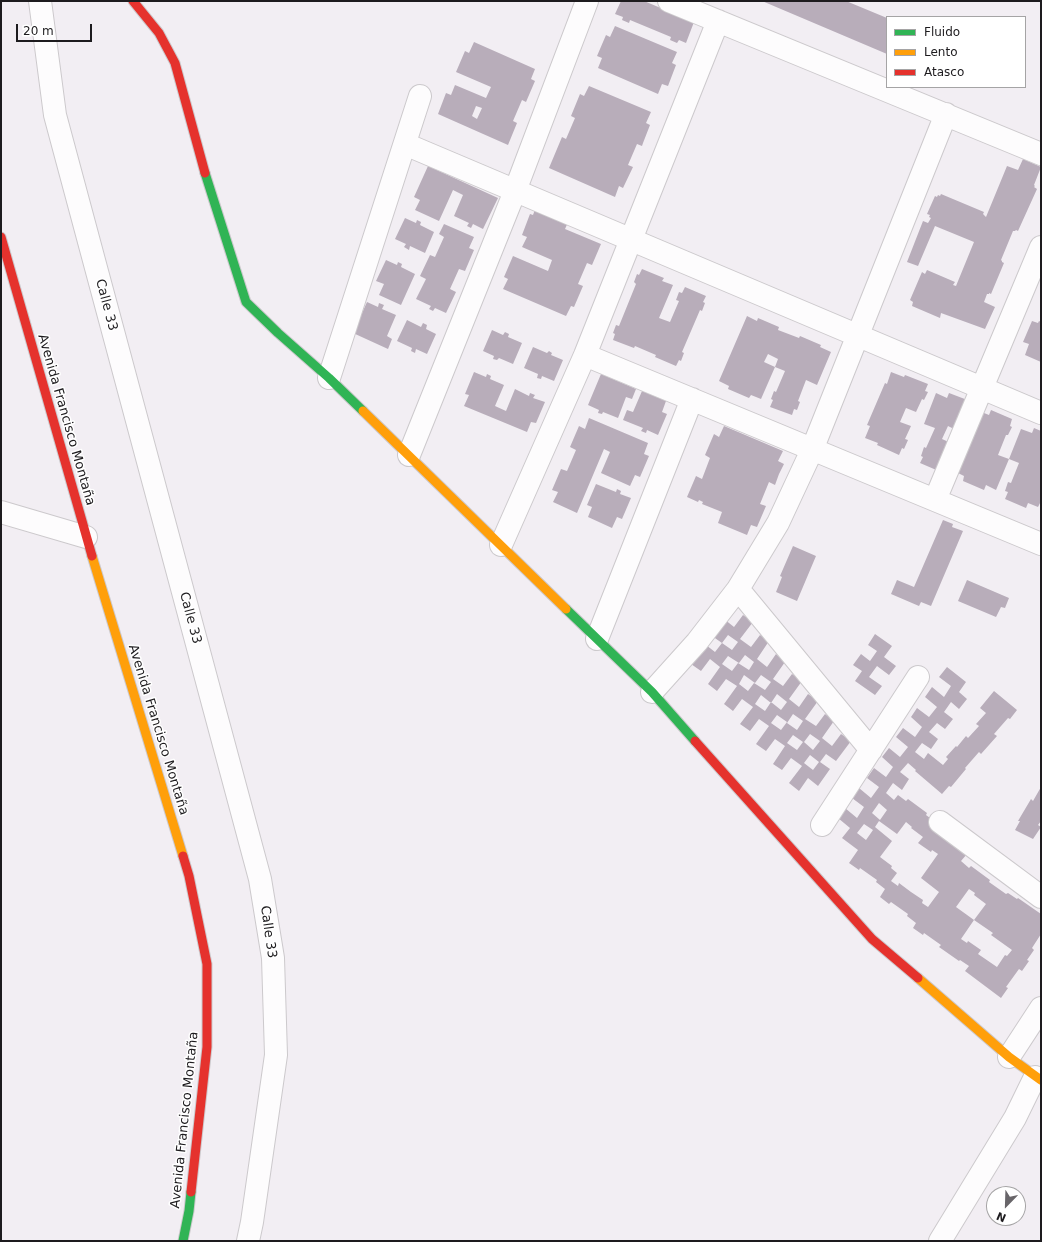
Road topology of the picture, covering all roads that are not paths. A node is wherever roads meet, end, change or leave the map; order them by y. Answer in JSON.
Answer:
{"nodes":[{"id":1,"x":40,"y":1,"type":"edge"},
{"id":2,"x":133,"y":1,"type":"edge"},
{"id":3,"x":587,"y":1,"type":"edge"},
{"id":4,"x":669,"y":1,"type":"edge"},
{"id":5,"x":718,"y":21,"type":"junction"},
{"id":6,"x":420,"y":96,"type":"dead end"},
{"id":7,"x":946,"y":114,"type":"junction"},
{"id":8,"x":405,"y":144,"type":"junction"},
{"id":9,"x":1041,"y":154,"type":"edge"},
{"id":10,"x":515,"y":191,"type":"junction"},
{"id":11,"x":1,"y":238,"type":"edge"},
{"id":12,"x":631,"y":240,"type":"junction"},
{"id":13,"x":1041,"y":247,"type":"edge"},
{"id":14,"x":858,"y":336,"type":"junction"},
{"id":15,"x":585,"y":355,"type":"junction"},
{"id":16,"x":329,"y":378,"type":"junction"},
{"id":17,"x":982,"y":388,"type":"junction"},
{"id":18,"x":692,"y":399,"type":"junction"},
{"id":19,"x":1041,"y":413,"type":"edge"},
{"id":20,"x":812,"y":450,"type":"junction"},
{"id":21,"x":409,"y":455,"type":"junction"},
{"id":22,"x":935,"y":500,"type":"junction"},
{"id":23,"x":1,"y":512,"type":"edge"},
{"id":24,"x":86,"y":536,"type":"junction"},
{"id":25,"x":1041,"y":544,"type":"edge"},
{"id":26,"x":501,"y":545,"type":"junction"},
{"id":27,"x":738,"y":589,"type":"junction"},
{"id":28,"x":597,"y":639,"type":"junction"},
{"id":29,"x":918,"y":677,"type":"dead end"},
{"id":30,"x":652,"y":692,"type":"junction"},
{"id":31,"x":871,"y":750,"type":"junction"},
{"id":32,"x":940,"y":822,"type":"dead end"},
{"id":33,"x":822,"y":825,"type":"dead end"},
{"id":34,"x":1041,"y":897,"type":"edge"},
{"id":35,"x":1041,"y":1008,"type":"edge"},
{"id":36,"x":1009,"y":1057,"type":"junction"},
{"id":37,"x":1038,"y":1078,"type":"edge"},
{"id":38,"x":183,"y":1241,"type":"edge"},
{"id":39,"x":248,"y":1241,"type":"edge"},
{"id":40,"x":940,"y":1241,"type":"edge"}],
"edges":[{"from":1,"to":39,"type":"street","name":"Calle 33"},
{"from":2,"to":16,"type":"street"},
{"from":3,"to":10,"type":"street"},
{"from":4,"to":5,"type":"street"},
{"from":5,"to":7,"type":"street"},
{"from":5,"to":12,"type":"street"},
{"from":6,"to":8,"type":"street"},
{"from":7,"to":9,"type":"street"},
{"from":7,"to":14,"type":"street"},
{"from":8,"to":10,"type":"street"},
{"from":8,"to":16,"type":"street"},
{"from":10,"to":12,"type":"street"},
{"from":10,"to":21,"type":"street"},
{"from":11,"to":24,"type":"street","name":"Avenida Francisco Montaña"},
{"from":12,"to":14,"type":"street"},
{"from":12,"to":15,"type":"street"},
{"from":13,"to":17,"type":"street"},
{"from":14,"to":17,"type":"street"},
{"from":14,"to":20,"type":"street"},
{"from":15,"to":18,"type":"street"},
{"from":15,"to":26,"type":"street"},
{"from":16,"to":21,"type":"street"},
{"from":17,"to":19,"type":"street"},
{"from":17,"to":22,"type":"street"},
{"from":18,"to":20,"type":"street"},
{"from":18,"to":28,"type":"street"},
{"from":20,"to":22,"type":"street"},
{"from":20,"to":27,"type":"street"},
{"from":21,"to":26,"type":"street"},
{"from":22,"to":25,"type":"street"},
{"from":23,"to":24,"type":"street"},
{"from":24,"to":38,"type":"street","name":"Avenida Francisco Montaña"},
{"from":26,"to":28,"type":"street"},
{"from":27,"to":30,"type":"street"},
{"from":27,"to":31,"type":"street"},
{"from":28,"to":30,"type":"street"},
{"from":29,"to":31,"type":"street"},
{"from":30,"to":36,"type":"street"},
{"from":31,"to":33,"type":"street"},
{"from":32,"to":34,"type":"street"},
{"from":35,"to":36,"type":"street"},
{"from":36,"to":37,"type":"street"},
{"from":37,"to":40,"type":"street"}]}
